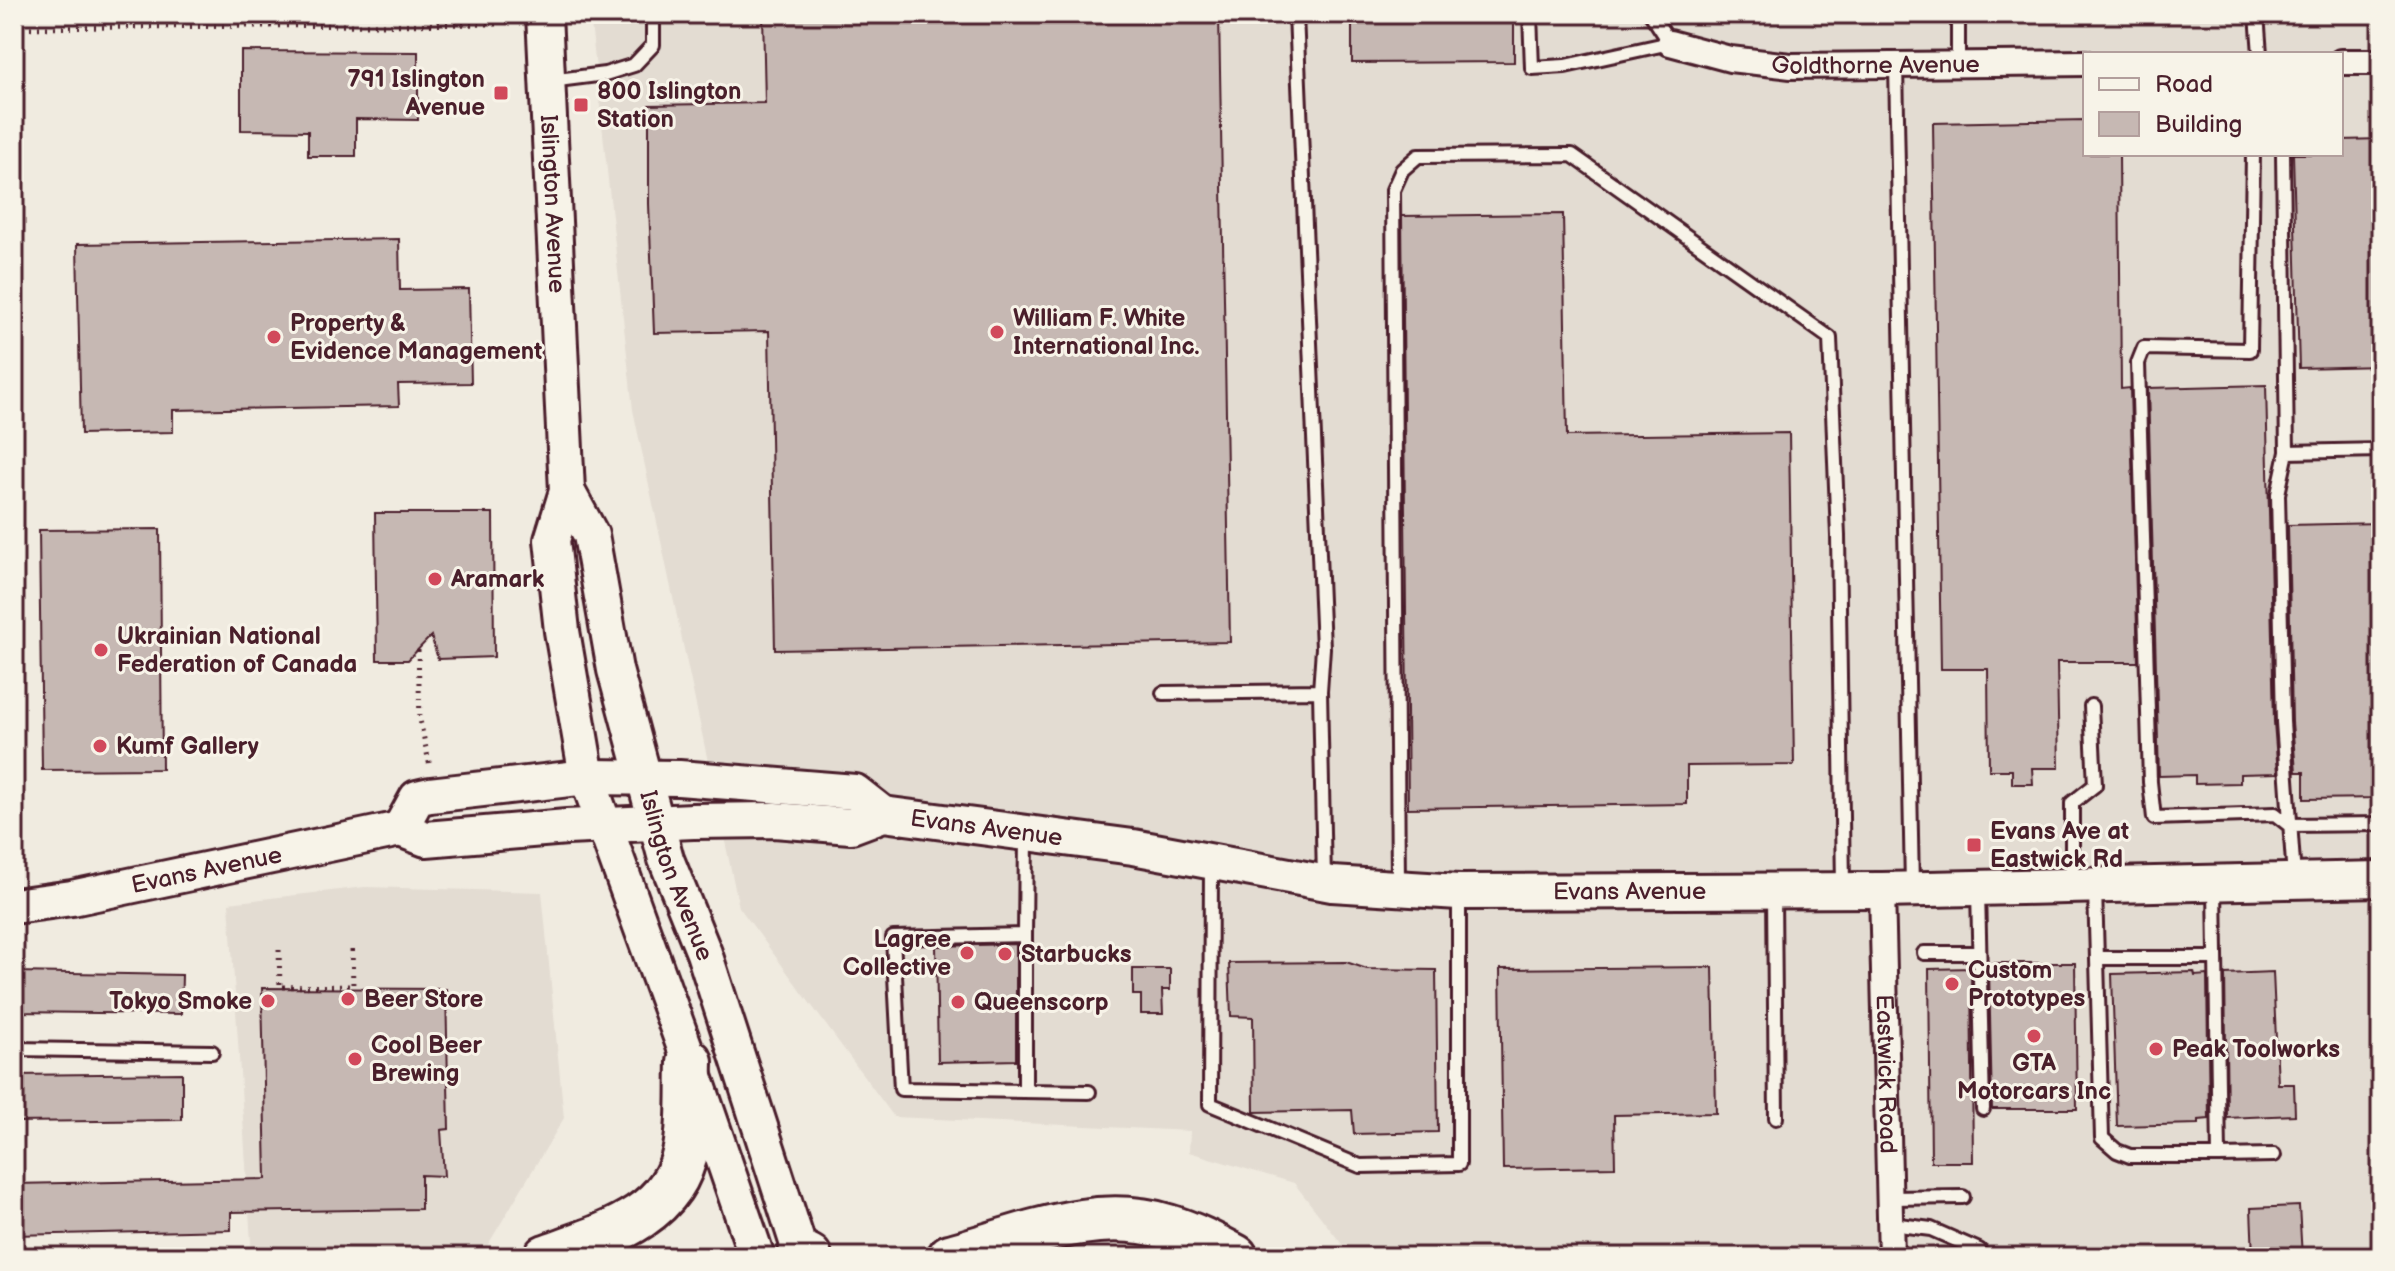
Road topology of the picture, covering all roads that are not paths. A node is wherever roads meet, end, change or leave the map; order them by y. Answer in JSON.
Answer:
{"nodes":[{"id":1,"x":544,"y":14,"type":"edge"},
{"id":2,"x":653,"y":14,"type":"edge"},
{"id":3,"x":1296,"y":14,"type":"edge"},
{"id":4,"x":1530,"y":14,"type":"edge"},
{"id":5,"x":1651,"y":14,"type":"edge"},
{"id":6,"x":1958,"y":14,"type":"edge"},
{"id":7,"x":2257,"y":14,"type":"edge"},
{"id":8,"x":1670,"y":43,"type":"junction"},
{"id":9,"x":2260,"y":52,"type":"edge"},
{"id":10,"x":2343,"y":62,"type":"edge"},
{"id":11,"x":2381,"y":62,"type":"edge"},
{"id":12,"x":2083,"y":63,"type":"edge"},
{"id":13,"x":1958,"y":64,"type":"junction"},
{"id":14,"x":1896,"y":65,"type":"junction"},
{"id":15,"x":547,"y":81,"type":"junction"},
{"id":16,"x":2253,"y":156,"type":"edge"},
{"id":17,"x":2283,"y":156,"type":"edge"},
{"id":18,"x":2381,"y":450,"type":"edge"},
{"id":19,"x":2287,"y":452,"type":"junction"},
{"id":20,"x":567,"y":491,"type":"junction"},
{"id":21,"x":1320,"y":691,"type":"junction"},
{"id":22,"x":1163,"y":693,"type":"dead end"},
{"id":23,"x":2091,"y":706,"type":"dead end"},
{"id":24,"x":587,"y":777,"type":"junction"},
{"id":25,"x":643,"y":777,"type":"junction"},
{"id":26,"x":883,"y":814,"type":"junction"},
{"id":27,"x":656,"y":822,"type":"junction"},
{"id":28,"x":2381,"y":824,"type":"edge"},
{"id":29,"x":605,"y":825,"type":"junction"},
{"id":30,"x":2289,"y":825,"type":"junction"},
{"id":31,"x":400,"y":829,"type":"junction"},
{"id":32,"x":1026,"y":832,"type":"junction"},
{"id":33,"x":1211,"y":862,"type":"junction"},
{"id":34,"x":2381,"y":879,"type":"edge"},
{"id":35,"x":2294,"y":881,"type":"junction"},
{"id":36,"x":1324,"y":882,"type":"junction"},
{"id":37,"x":2215,"y":883,"type":"junction"},
{"id":38,"x":2084,"y":886,"type":"junction"},
{"id":39,"x":1398,"y":888,"type":"junction"},
{"id":40,"x":1978,"y":888,"type":"junction"},
{"id":41,"x":1843,"y":890,"type":"junction"},
{"id":42,"x":1897,"y":890,"type":"junction"},
{"id":43,"x":1774,"y":891,"type":"junction"},
{"id":44,"x":1459,"y":892,"type":"junction"},
{"id":45,"x":14,"y":906,"type":"edge"},
{"id":46,"x":1025,"y":935,"type":"junction"},
{"id":47,"x":1924,"y":953,"type":"dead end"},
{"id":48,"x":1979,"y":953,"type":"junction"},
{"id":49,"x":2097,"y":958,"type":"junction"},
{"id":50,"x":2216,"y":958,"type":"junction"},
{"id":51,"x":14,"y":1049,"type":"edge"},
{"id":52,"x":212,"y":1052,"type":"dead end"},
{"id":53,"x":690,"y":1062,"type":"junction"},
{"id":54,"x":1025,"y":1090,"type":"junction"},
{"id":55,"x":1089,"y":1092,"type":"dead end"},
{"id":56,"x":1983,"y":1109,"type":"dead end"},
{"id":57,"x":1776,"y":1118,"type":"dead end"},
{"id":58,"x":2274,"y":1155,"type":"dead end"},
{"id":59,"x":2219,"y":1156,"type":"junction"},
{"id":60,"x":1963,"y":1197,"type":"dead end"},
{"id":61,"x":1890,"y":1198,"type":"junction"},
{"id":62,"x":1891,"y":1224,"type":"junction"},
{"id":63,"x":804,"y":1256,"type":"edge"},
{"id":64,"x":546,"y":1257,"type":"edge"},
{"id":65,"x":757,"y":1257,"type":"edge"},
{"id":66,"x":950,"y":1257,"type":"edge"},
{"id":67,"x":1235,"y":1257,"type":"edge"},
{"id":68,"x":1891,"y":1257,"type":"edge"},
{"id":69,"x":1983,"y":1257,"type":"edge"}],
"edges":[{"from":1,"to":15,"type":"main road","name":"Islington Avenue"},
{"from":2,"to":15,"type":"lane"},
{"from":3,"to":21,"type":"lane"},
{"from":4,"to":8,"type":"lane"},
{"from":5,"to":8,"type":"lane"},
{"from":6,"to":13,"type":"lane"},
{"from":7,"to":9,"type":"lane"},
{"from":8,"to":14,"type":"street","name":"Goldthorne Avenue"},
{"from":10,"to":11,"type":"street"},
{"from":12,"to":13,"type":"street","name":"Goldthorne Avenue"},
{"from":13,"to":14,"type":"street","name":"Goldthorne Avenue"},
{"from":14,"to":42,"type":"lane"},
{"from":15,"to":20,"type":"main road","name":"Islington Avenue"},
{"from":16,"to":30,"type":"lane"},
{"from":17,"to":19,"type":"lane"},
{"from":18,"to":19,"type":"lane"},
{"from":19,"to":30,"type":"lane"},
{"from":20,"to":24,"type":"main road","name":"Islington Avenue"},
{"from":20,"to":25,"type":"main road","name":"Islington Avenue"},
{"from":21,"to":22,"type":"lane"},
{"from":21,"to":36,"type":"lane"},
{"from":23,"to":38,"type":"lane"},
{"from":24,"to":25,"type":"main road","name":"Evans Avenue"},
{"from":24,"to":29,"type":"main road","name":"Islington Avenue"},
{"from":24,"to":31,"type":"main road","name":"Evans Avenue"},
{"from":25,"to":26,"type":"main road","name":"Evans Avenue"},
{"from":25,"to":27,"type":"main road","name":"Islington Avenue"},
{"from":26,"to":27,"type":"main road","name":"Evans Avenue"},
{"from":26,"to":32,"type":"main road","name":"Evans Avenue"},
{"from":27,"to":29,"type":"main road","name":"Evans Avenue"},
{"from":27,"to":63,"type":"main road","name":"Islington Avenue"},
{"from":28,"to":30,"type":"lane"},
{"from":29,"to":31,"type":"main road","name":"Evans Avenue"},
{"from":29,"to":53,"type":"main road","name":"Islington Avenue"},
{"from":30,"to":35,"type":"lane"},
{"from":31,"to":45,"type":"main road","name":"Evans Avenue"},
{"from":32,"to":33,"type":"main road","name":"Evans Avenue"},
{"from":32,"to":46,"type":"lane"},
{"from":33,"to":36,"type":"main road","name":"Evans Avenue"},
{"from":33,"to":44,"type":"lane"},
{"from":34,"to":35,"type":"main road","name":"Evans Avenue"},
{"from":35,"to":37,"type":"main road","name":"Evans Avenue"},
{"from":36,"to":39,"type":"main road","name":"Evans Avenue"},
{"from":37,"to":38,"type":"main road","name":"Evans Avenue"},
{"from":37,"to":50,"type":"lane"},
{"from":38,"to":40,"type":"main road","name":"Evans Avenue"},
{"from":38,"to":49,"type":"lane"},
{"from":39,"to":41,"type":"lane"},
{"from":39,"to":44,"type":"main road","name":"Evans Avenue"},
{"from":40,"to":42,"type":"main road","name":"Evans Avenue"},
{"from":40,"to":48,"type":"lane"},
{"from":41,"to":42,"type":"main road","name":"Evans Avenue"},
{"from":41,"to":43,"type":"main road","name":"Evans Avenue"},
{"from":42,"to":61,"type":"street","name":"Eastwick Road"},
{"from":43,"to":44,"type":"main road","name":"Evans Avenue"},
{"from":43,"to":57,"type":"lane"},
{"from":46,"to":54,"type":"lane"},
{"from":46,"to":54,"type":"lane"},
{"from":47,"to":48,"type":"lane"},
{"from":48,"to":56,"type":"lane"},
{"from":49,"to":50,"type":"lane"},
{"from":49,"to":59,"type":"lane"},
{"from":50,"to":59,"type":"lane"},
{"from":51,"to":52,"type":"lane"},
{"from":53,"to":64,"type":"highway"},
{"from":53,"to":65,"type":"main road","name":"Islington Avenue"},
{"from":54,"to":55,"type":"lane"},
{"from":58,"to":59,"type":"lane"},
{"from":60,"to":61,"type":"lane"},
{"from":61,"to":62,"type":"street","name":"Eastwick Road"},
{"from":62,"to":68,"type":"street","name":"Eastwick Road"},
{"from":62,"to":69,"type":"lane"},
{"from":66,"to":67,"type":"highway"}]}
